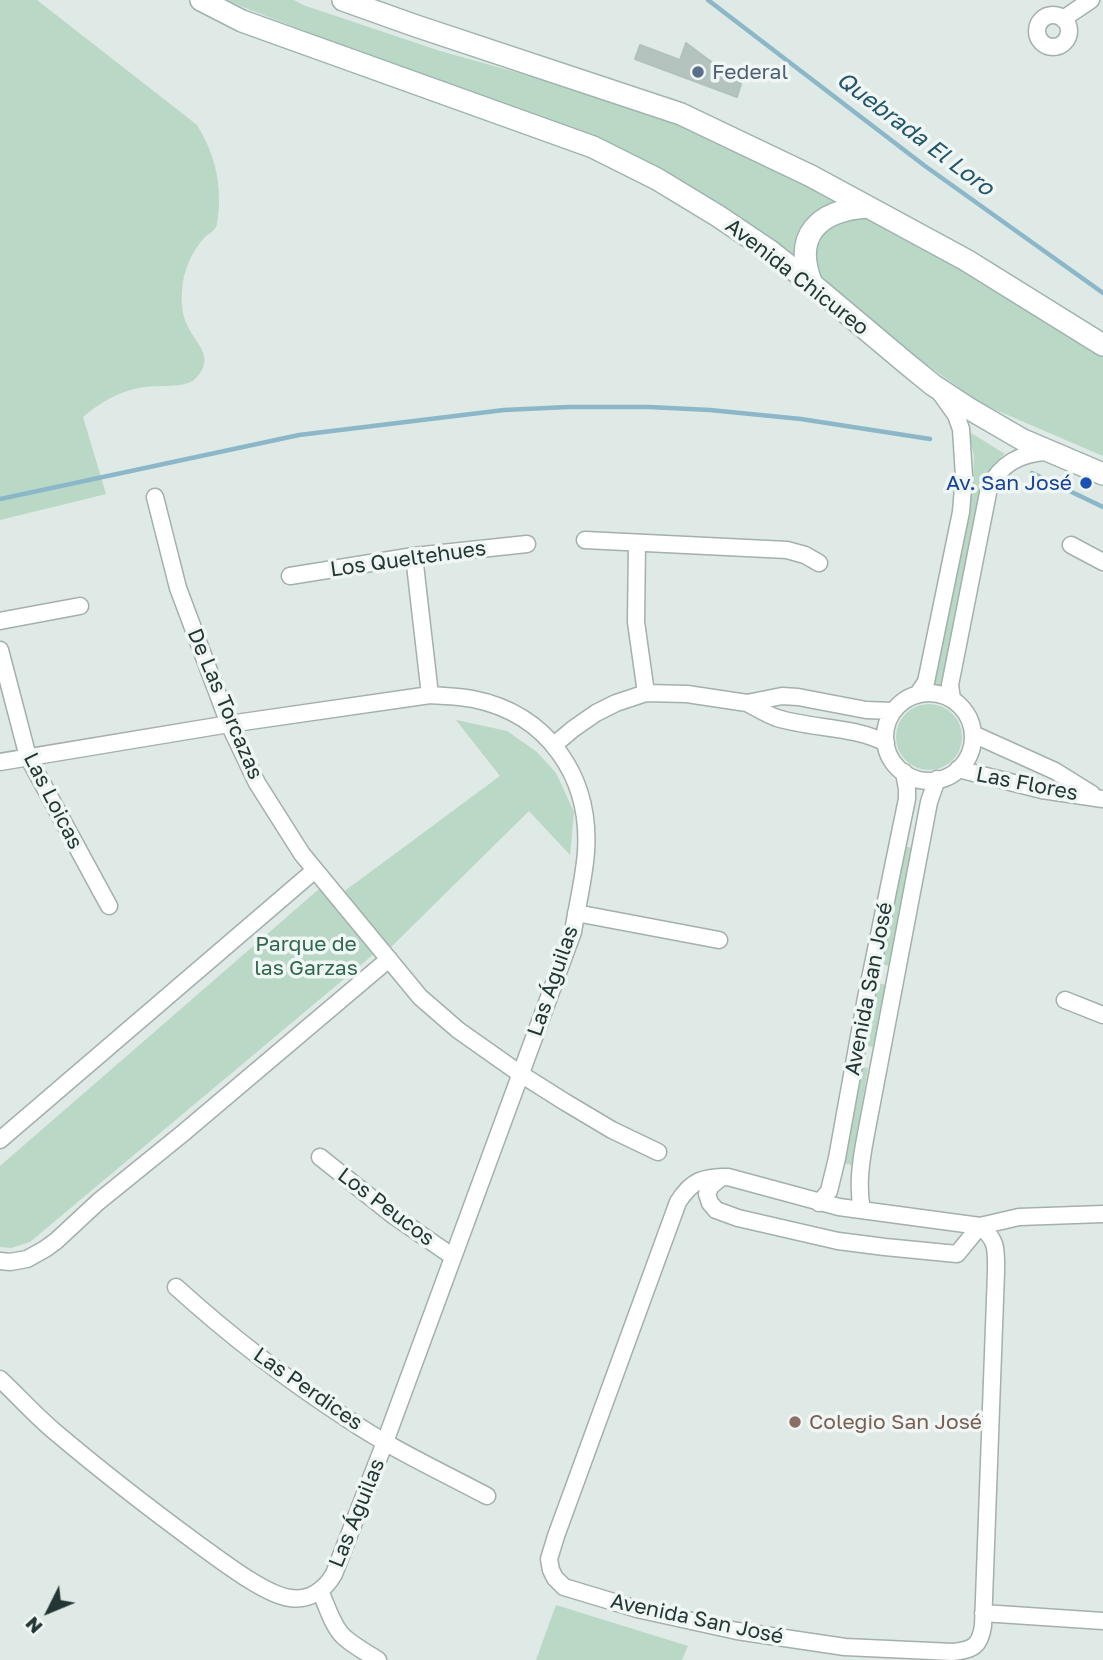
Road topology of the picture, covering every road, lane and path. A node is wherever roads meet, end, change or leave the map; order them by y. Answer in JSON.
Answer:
{"nodes":[{"id":1,"x":201,"y":0,"type":"edge"},
{"id":2,"x":343,"y":0,"type":"edge"},
{"id":3,"x":1091,"y":0,"type":"edge"},
{"id":4,"x":1063,"y":19,"type":"dead end"},
{"id":5,"x":868,"y":207,"type":"junction"},
{"id":6,"x":812,"y":284,"type":"junction"},
{"id":7,"x":1103,"y":345,"type":"edge"},
{"id":8,"x":933,"y":385,"type":"junction"},
{"id":9,"x":1047,"y":452,"type":"junction"},
{"id":10,"x":1103,"y":474,"type":"edge"},
{"id":11,"x":155,"y":497,"type":"dead end"},
{"id":12,"x":585,"y":540,"type":"dead end"},
{"id":13,"x":637,"y":543,"type":"junction"},
{"id":14,"x":527,"y":544,"type":"dead end"},
{"id":15,"x":1071,"y":545,"type":"dead end"},
{"id":16,"x":414,"y":556,"type":"junction"},
{"id":17,"x":1103,"y":562,"type":"edge"},
{"id":18,"x":819,"y":563,"type":"dead end"},
{"id":19,"x":290,"y":576,"type":"dead end"},
{"id":20,"x":80,"y":606,"type":"dead end"},
{"id":21,"x":0,"y":621,"type":"edge"},
{"id":22,"x":0,"y":650,"type":"edge"},
{"id":23,"x":646,"y":693,"type":"junction"},
{"id":24,"x":430,"y":695,"type":"junction"},
{"id":25,"x":917,"y":695,"type":"junction"},
{"id":26,"x":952,"y":699,"type":"junction"},
{"id":27,"x":747,"y":703,"type":"junction"},
{"id":28,"x":893,"y":711,"type":"junction"},
{"id":29,"x":229,"y":724,"type":"junction"},
{"id":30,"x":972,"y":734,"type":"junction"},
{"id":31,"x":886,"y":743,"type":"junction"},
{"id":32,"x":554,"y":745,"type":"junction"},
{"id":33,"x":28,"y":757,"type":"junction"},
{"id":34,"x":0,"y":762,"type":"edge"},
{"id":35,"x":958,"y":769,"type":"junction"},
{"id":36,"x":904,"y":772,"type":"junction"},
{"id":37,"x":937,"y":779,"type":"junction"},
{"id":38,"x":1100,"y":798,"type":"edge"},
{"id":39,"x":315,"y":870,"type":"junction"},
{"id":40,"x":109,"y":906,"type":"dead end"},
{"id":41,"x":576,"y":914,"type":"junction"},
{"id":42,"x":719,"y":940,"type":"dead end"},
{"id":43,"x":389,"y":959,"type":"junction"},
{"id":44,"x":1065,"y":1000,"type":"dead end"},
{"id":45,"x":1103,"y":1014,"type":"edge"},
{"id":46,"x":519,"y":1073,"type":"junction"},
{"id":47,"x":0,"y":1140,"type":"edge"},
{"id":48,"x":658,"y":1152,"type":"dead end"},
{"id":49,"x":320,"y":1157,"type":"dead end"},
{"id":50,"x":722,"y":1177,"type":"junction"},
{"id":51,"x":819,"y":1203,"type":"junction"},
{"id":52,"x":862,"y":1210,"type":"junction"},
{"id":53,"x":1103,"y":1214,"type":"edge"},
{"id":54,"x":980,"y":1226,"type":"junction"},
{"id":55,"x":452,"y":1256,"type":"junction"},
{"id":56,"x":0,"y":1261,"type":"edge"},
{"id":57,"x":176,"y":1287,"type":"dead end"},
{"id":58,"x":0,"y":1379,"type":"edge"},
{"id":59,"x":385,"y":1442,"type":"junction"},
{"id":60,"x":487,"y":1496,"type":"dead end"},
{"id":61,"x":320,"y":1591,"type":"junction"},
{"id":62,"x":983,"y":1613,"type":"junction"},
{"id":63,"x":1103,"y":1621,"type":"edge"},
{"id":64,"x":378,"y":1660,"type":"edge"}],
"edges":[{"from":1,"to":6,"type":"main road","name":"Avenida Chicureo"},
{"from":2,"to":5,"type":"main road"},
{"from":3,"to":4,"type":"street"},
{"from":5,"to":6,"type":"main road"},
{"from":5,"to":7,"type":"main road"},
{"from":6,"to":8,"type":"main road","name":"Avenida Chicureo"},
{"from":8,"to":9,"type":"main road","name":"Avenida Chicureo"},
{"from":8,"to":25,"type":"street"},
{"from":9,"to":10,"type":"main road","name":"Avenida Chicureo"},
{"from":9,"to":26,"type":"street"},
{"from":11,"to":29,"type":"street","name":"De Las Torcazas"},
{"from":12,"to":13,"type":"street"},
{"from":13,"to":18,"type":"street"},
{"from":13,"to":23,"type":"street"},
{"from":14,"to":16,"type":"street","name":"Los Queltehues"},
{"from":15,"to":17,"type":"street"},
{"from":16,"to":19,"type":"street","name":"Los Queltehues"},
{"from":16,"to":24,"type":"street"},
{"from":20,"to":21,"type":"street"},
{"from":22,"to":33,"type":"street","name":"Las Loicas"},
{"from":23,"to":27,"type":"street"},
{"from":23,"to":32,"type":"street"},
{"from":24,"to":29,"type":"street","name":"Las Águilas"},
{"from":24,"to":32,"type":"street","name":"Las Águilas"},
{"from":25,"to":26,"type":"street"},
{"from":25,"to":28,"type":"street"},
{"from":26,"to":30,"type":"street"},
{"from":27,"to":28,"type":"street"},
{"from":27,"to":31,"type":"street"},
{"from":28,"to":31,"type":"street"},
{"from":29,"to":33,"type":"street","name":"Las Águilas"},
{"from":29,"to":39,"type":"street","name":"De Las Torcazas"},
{"from":30,"to":35,"type":"street"},
{"from":30,"to":38,"type":"street","name":"Las Flores"},
{"from":31,"to":36,"type":"street"},
{"from":32,"to":41,"type":"street","name":"Las Águilas"},
{"from":33,"to":34,"type":"street","name":"Las Águilas"},
{"from":33,"to":40,"type":"street","name":"Las Loicas"},
{"from":35,"to":37,"type":"street"},
{"from":35,"to":38,"type":"street","name":"Las Flores"},
{"from":36,"to":37,"type":"street"},
{"from":36,"to":51,"type":"street","name":"Avenida San José"},
{"from":37,"to":52,"type":"street","name":"Avenida San José"},
{"from":39,"to":43,"type":"street","name":"De Las Torcazas"},
{"from":39,"to":47,"type":"street"},
{"from":41,"to":42,"type":"street"},
{"from":41,"to":46,"type":"street","name":"Las Águilas"},
{"from":43,"to":46,"type":"street","name":"De Las Torcazas"},
{"from":43,"to":56,"type":"street"},
{"from":44,"to":45,"type":"street"},
{"from":46,"to":48,"type":"street","name":"De Las Torcazas"},
{"from":46,"to":55,"type":"street","name":"Las Águilas"},
{"from":49,"to":55,"type":"street","name":"Los Peucos"},
{"from":50,"to":51,"type":"street"},
{"from":50,"to":54,"type":"street"},
{"from":50,"to":62,"type":"street","name":"Avenida San José"},
{"from":51,"to":52,"type":"street"},
{"from":52,"to":54,"type":"street"},
{"from":53,"to":54,"type":"street"},
{"from":54,"to":62,"type":"street","name":"Avenida San José"},
{"from":55,"to":59,"type":"street","name":"Las Águilas"},
{"from":57,"to":59,"type":"street","name":"Las Perdices"},
{"from":58,"to":61,"type":"street","name":"Las Águilas"},
{"from":59,"to":60,"type":"street","name":"Las Perdices"},
{"from":59,"to":61,"type":"street","name":"Las Águilas"},
{"from":61,"to":64,"type":"street","name":"Las Águilas"},
{"from":62,"to":63,"type":"street"}]}
